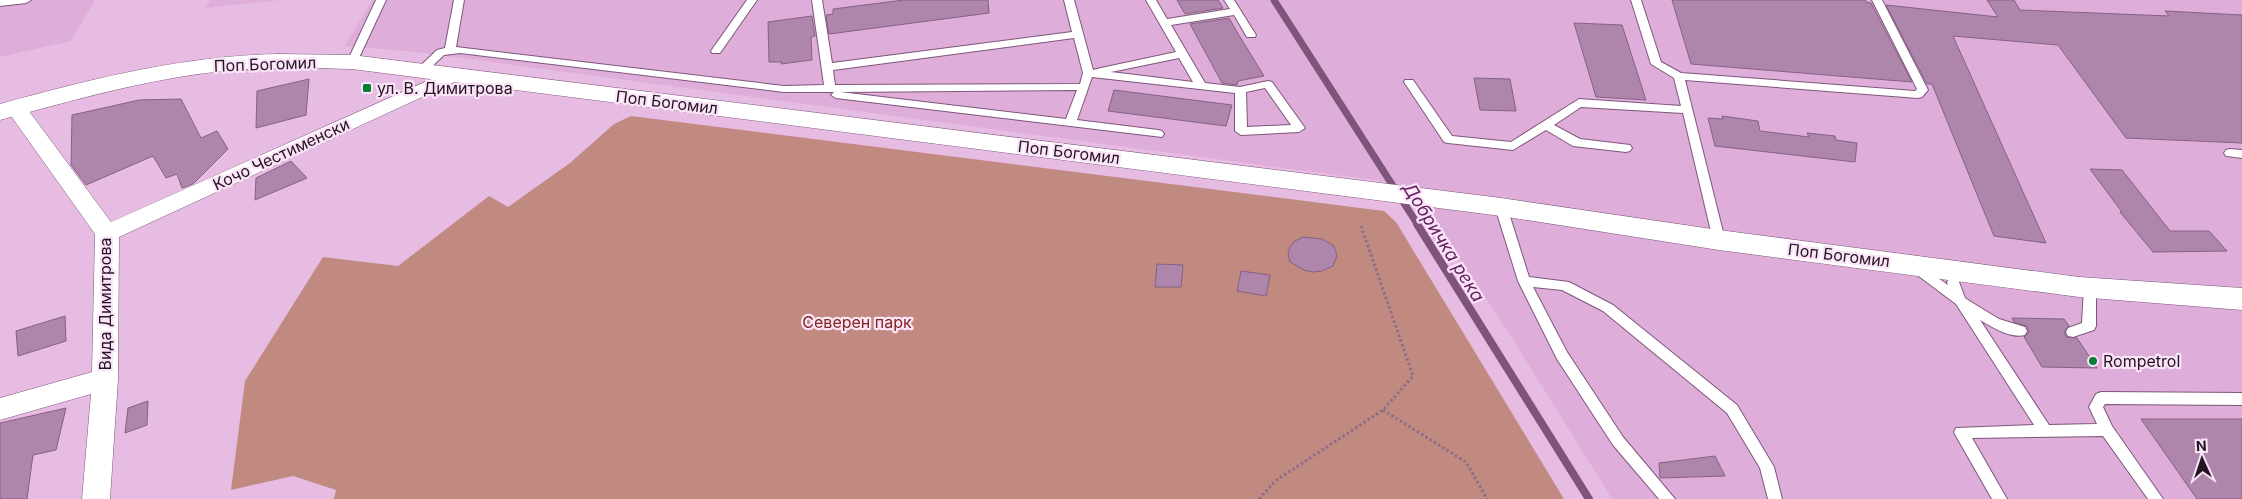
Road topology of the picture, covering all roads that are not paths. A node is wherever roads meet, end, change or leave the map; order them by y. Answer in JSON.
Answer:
{"nodes":[{"id":1,"x":26,"y":0,"type":"edge"},
{"id":2,"x":381,"y":0,"type":"edge"},
{"id":3,"x":459,"y":0,"type":"edge"},
{"id":4,"x":752,"y":0,"type":"edge"},
{"id":5,"x":817,"y":0,"type":"edge"},
{"id":6,"x":1069,"y":0,"type":"edge"},
{"id":7,"x":1151,"y":0,"type":"edge"},
{"id":8,"x":1229,"y":0,"type":"edge"},
{"id":9,"x":1636,"y":0,"type":"edge"},
{"id":10,"x":1877,"y":0,"type":"edge"},
{"id":11,"x":0,"y":3,"type":"edge"},
{"id":12,"x":1236,"y":11,"type":"junction"},
{"id":13,"x":1164,"y":23,"type":"junction"},
{"id":14,"x":1078,"y":34,"type":"junction"},
{"id":15,"x":1251,"y":35,"type":"dead end"},
{"id":16,"x":450,"y":50,"type":"junction"},
{"id":17,"x":716,"y":51,"type":"dead end"},
{"id":18,"x":1182,"y":54,"type":"junction"},
{"id":19,"x":352,"y":62,"type":"junction"},
{"id":20,"x":827,"y":67,"type":"junction"},
{"id":21,"x":421,"y":71,"type":"junction"},
{"id":22,"x":1088,"y":74,"type":"junction"},
{"id":23,"x":454,"y":75,"type":"junction"},
{"id":24,"x":1679,"y":76,"type":"junction"},
{"id":25,"x":1409,"y":82,"type":"dead end"},
{"id":26,"x":1201,"y":86,"type":"junction"},
{"id":27,"x":1084,"y":87,"type":"junction"},
{"id":28,"x":784,"y":89,"type":"junction"},
{"id":29,"x":830,"y":89,"type":"junction"},
{"id":30,"x":1240,"y":90,"type":"junction"},
{"id":31,"x":8,"y":110,"type":"edge"},
{"id":32,"x":1687,"y":110,"type":"junction"},
{"id":33,"x":1070,"y":124,"type":"junction"},
{"id":34,"x":1546,"y":125,"type":"junction"},
{"id":35,"x":1158,"y":134,"type":"dead end"},
{"id":36,"x":1626,"y":148,"type":"dead end"},
{"id":37,"x":1501,"y":207,"type":"junction"},
{"id":38,"x":107,"y":233,"type":"junction"},
{"id":39,"x":1719,"y":240,"type":"junction"},
{"id":40,"x":1912,"y":265,"type":"junction"},
{"id":41,"x":1960,"y":271,"type":"junction"},
{"id":42,"x":1524,"y":281,"type":"junction"},
{"id":43,"x":2090,"y":288,"type":"junction"},
{"id":44,"x":1959,"y":299,"type":"junction"},
{"id":45,"x":2242,"y":299,"type":"edge"},
{"id":46,"x":2020,"y":331,"type":"dead end"},
{"id":47,"x":2074,"y":332,"type":"dead end"},
{"id":48,"x":104,"y":379,"type":"junction"},
{"id":49,"x":2242,"y":399,"type":"edge"},
{"id":50,"x":0,"y":409,"type":"edge"},
{"id":51,"x":2107,"y":430,"type":"junction"},
{"id":52,"x":2045,"y":431,"type":"junction"},
{"id":53,"x":96,"y":499,"type":"edge"},
{"id":54,"x":1668,"y":499,"type":"edge"},
{"id":55,"x":1775,"y":499,"type":"edge"},
{"id":56,"x":2000,"y":499,"type":"edge"},
{"id":57,"x":2156,"y":499,"type":"edge"}],
"edges":[{"from":1,"to":11,"type":"lane"},
{"from":2,"to":19,"type":"lane"},
{"from":3,"to":16,"type":"lane"},
{"from":4,"to":17,"type":"lane"},
{"from":5,"to":20,"type":"lane"},
{"from":6,"to":14,"type":"lane"},
{"from":7,"to":13,"type":"lane"},
{"from":8,"to":12,"type":"lane"},
{"from":9,"to":24,"type":"lane"},
{"from":10,"to":24,"type":"lane"},
{"from":12,"to":13,"type":"lane"},
{"from":12,"to":15,"type":"lane"},
{"from":13,"to":18,"type":"lane"},
{"from":14,"to":20,"type":"lane"},
{"from":14,"to":22,"type":"lane"},
{"from":16,"to":21,"type":"lane"},
{"from":16,"to":28,"type":"lane"},
{"from":18,"to":22,"type":"lane"},
{"from":18,"to":26,"type":"lane"},
{"from":19,"to":21,"type":"street","name":"Поп Богомил"},
{"from":19,"to":31,"type":"street","name":"Поп Богомил"},
{"from":20,"to":29,"type":"lane"},
{"from":21,"to":23,"type":"street","name":"Поп Богомил"},
{"from":22,"to":26,"type":"lane"},
{"from":22,"to":27,"type":"lane"},
{"from":23,"to":37,"type":"street","name":"Поп Богомил"},
{"from":23,"to":38,"type":"street","name":"Кочо Честименски"},
{"from":24,"to":32,"type":"lane"},
{"from":25,"to":34,"type":"lane"},
{"from":26,"to":30,"type":"lane"},
{"from":27,"to":29,"type":"lane"},
{"from":27,"to":33,"type":"lane"},
{"from":28,"to":29,"type":"lane"},
{"from":28,"to":33,"type":"lane"},
{"from":30,"to":30,"type":"lane"},
{"from":31,"to":38,"type":"street","name":"Вида Димитрова"},
{"from":32,"to":34,"type":"lane"},
{"from":32,"to":39,"type":"lane"},
{"from":33,"to":35,"type":"lane"},
{"from":34,"to":36,"type":"lane"},
{"from":37,"to":39,"type":"street","name":"Поп Богомил"},
{"from":37,"to":42,"type":"lane"},
{"from":38,"to":48,"type":"street","name":"Вида Димитрова"},
{"from":39,"to":40,"type":"street","name":"Поп Богомил"},
{"from":40,"to":41,"type":"street","name":"Поп Богомил"},
{"from":40,"to":44,"type":"lane"},
{"from":41,"to":43,"type":"street","name":"Поп Богомил"},
{"from":41,"to":44,"type":"lane"},
{"from":42,"to":54,"type":"lane"},
{"from":42,"to":55,"type":"lane"},
{"from":43,"to":45,"type":"street","name":"Поп Богомил"},
{"from":43,"to":47,"type":"lane"},
{"from":44,"to":46,"type":"lane"},
{"from":44,"to":52,"type":"lane"},
{"from":48,"to":50,"type":"street"},
{"from":48,"to":53,"type":"street","name":"Вида Димитрова"},
{"from":49,"to":51,"type":"lane"},
{"from":51,"to":52,"type":"lane"},
{"from":51,"to":57,"type":"lane"},
{"from":52,"to":56,"type":"lane"}]}
